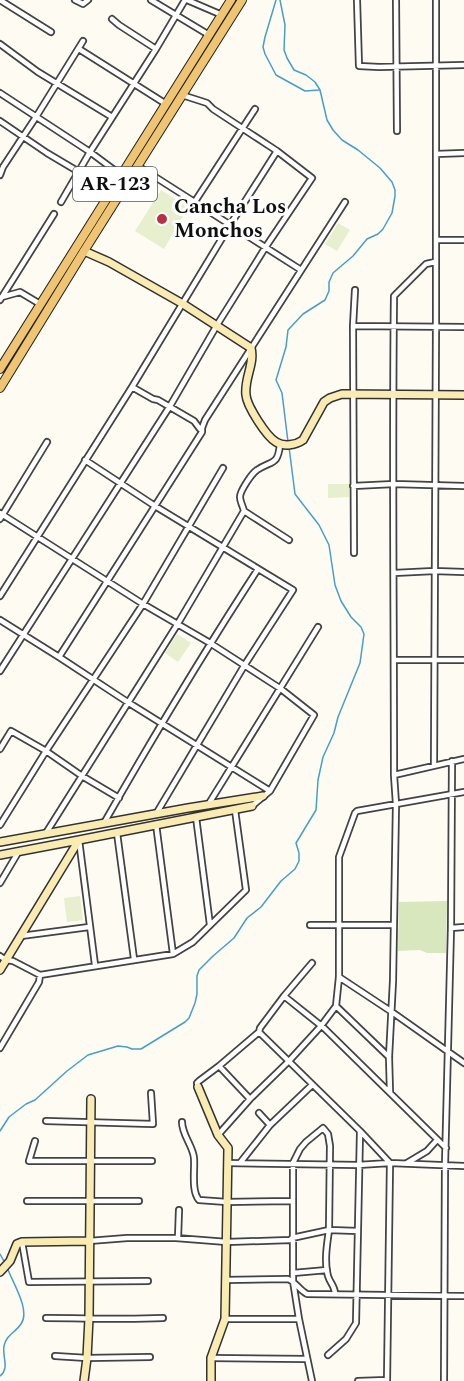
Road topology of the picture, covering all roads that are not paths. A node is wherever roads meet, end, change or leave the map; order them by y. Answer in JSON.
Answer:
{"nodes":[{"id":1,"x":0,"y":0,"type":"edge"},
{"id":2,"x":75,"y":0,"type":"edge"},
{"id":3,"x":88,"y":0,"type":"edge"},
{"id":4,"x":151,"y":0,"type":"edge"},
{"id":5,"x":186,"y":0,"type":"edge"},
{"id":6,"x":231,"y":0,"type":"edge"},
{"id":7,"x":242,"y":0,"type":"edge"},
{"id":8,"x":357,"y":0,"type":"edge"},
{"id":9,"x":396,"y":0,"type":"edge"},
{"id":10,"x":436,"y":0,"type":"edge"},
{"id":11,"x":176,"y":14,"type":"junction"},
{"id":12,"x":222,"y":15,"type":"junction"},
{"id":13,"x":112,"y":19,"type":"dead end"},
{"id":14,"x":51,"y":32,"type":"dead end"},
{"id":15,"x":209,"y":35,"type":"junction"},
{"id":16,"x":83,"y":41,"type":"dead end"},
{"id":17,"x":0,"y":44,"type":"edge"},
{"id":18,"x":79,"y":49,"type":"junction"},
{"id":19,"x":156,"y":49,"type":"junction"},
{"id":20,"x":437,"y":65,"type":"junction"},
{"id":21,"x":464,"y":65,"type":"edge"},
{"id":22,"x":396,"y":66,"type":"junction"},
{"id":23,"x":57,"y":82,"type":"junction"},
{"id":24,"x":133,"y":83,"type":"junction"},
{"id":25,"x":0,"y":93,"type":"edge"},
{"id":26,"x":182,"y":95,"type":"junction"},
{"id":27,"x":166,"y":104,"type":"junction"},
{"id":28,"x":255,"y":109,"type":"dead end"},
{"id":29,"x":36,"y":117,"type":"junction"},
{"id":30,"x":112,"y":117,"type":"junction"},
{"id":31,"x":0,"y":120,"type":"edge"},
{"id":32,"x":242,"y":128,"type":"junction"},
{"id":33,"x":397,"y":131,"type":"dead end"},
{"id":34,"x":24,"y":136,"type":"junction"},
{"id":35,"x":277,"y":151,"type":"junction"},
{"id":36,"x":90,"y":152,"type":"junction"},
{"id":37,"x":464,"y":153,"type":"edge"},
{"id":38,"x":436,"y":154,"type":"junction"},
{"id":39,"x":1,"y":166,"type":"edge"},
{"id":40,"x":138,"y":166,"type":"junction"},
{"id":41,"x":79,"y":172,"type":"junction"},
{"id":42,"x":0,"y":175,"type":"edge"},
{"id":43,"x":121,"y":175,"type":"junction"},
{"id":44,"x":61,"y":202,"type":"dead end"},
{"id":45,"x":345,"y":202,"type":"dead end"},
{"id":46,"x":194,"y":203,"type":"junction"},
{"id":47,"x":54,"y":214,"type":"dead end"},
{"id":48,"x":230,"y":225,"type":"junction"},
{"id":49,"x":436,"y":240,"type":"junction"},
{"id":50,"x":464,"y":240,"type":"edge"},
{"id":51,"x":265,"y":248,"type":"junction"},
{"id":52,"x":84,"y":251,"type":"junction"},
{"id":53,"x":435,"y":262,"type":"junction"},
{"id":54,"x":301,"y":270,"type":"junction"},
{"id":55,"x":355,"y":290,"type":"dead end"},
{"id":56,"x":1,"y":299,"type":"edge"},
{"id":57,"x":40,"y":304,"type":"junction"},
{"id":58,"x":183,"y":304,"type":"junction"},
{"id":59,"x":217,"y":326,"type":"junction"},
{"id":60,"x":353,"y":326,"type":"junction"},
{"id":61,"x":394,"y":326,"type":"junction"},
{"id":62,"x":436,"y":327,"type":"junction"},
{"id":63,"x":464,"y":327,"type":"edge"},
{"id":64,"x":251,"y":348,"type":"junction"},
{"id":65,"x":0,"y":369,"type":"edge"},
{"id":66,"x":132,"y":387,"type":"junction"},
{"id":67,"x":0,"y":388,"type":"edge"},
{"id":68,"x":353,"y":393,"type":"junction"},
{"id":69,"x":436,"y":395,"type":"junction"},
{"id":70,"x":464,"y":395,"type":"edge"},
{"id":71,"x":393,"y":396,"type":"junction"},
{"id":72,"x":170,"y":406,"type":"junction"},
{"id":73,"x":202,"y":432,"type":"junction"},
{"id":74,"x":47,"y":442,"type":"dead end"},
{"id":75,"x":280,"y":444,"type":"junction"},
{"id":76,"x":85,"y":460,"type":"junction"},
{"id":77,"x":223,"y":468,"type":"dead end"},
{"id":78,"x":120,"y":484,"type":"junction"},
{"id":79,"x":394,"y":484,"type":"junction"},
{"id":80,"x":435,"y":485,"type":"junction"},
{"id":81,"x":353,"y":486,"type":"junction"},
{"id":82,"x":464,"y":486,"type":"edge"},
{"id":83,"x":155,"y":506,"type":"junction"},
{"id":84,"x":243,"y":511,"type":"junction"},
{"id":85,"x":1,"y":516,"type":"edge"},
{"id":86,"x":189,"y":527,"type":"junction"},
{"id":87,"x":37,"y":537,"type":"junction"},
{"id":88,"x":289,"y":540,"type":"dead end"},
{"id":89,"x":223,"y":546,"type":"junction"},
{"id":90,"x":354,"y":553,"type":"dead end"},
{"id":91,"x":72,"y":560,"type":"junction"},
{"id":92,"x":258,"y":569,"type":"junction"},
{"id":93,"x":434,"y":571,"type":"junction"},
{"id":94,"x":464,"y":572,"type":"edge"},
{"id":95,"x":394,"y":573,"type":"junction"},
{"id":96,"x":108,"y":581,"type":"junction"},
{"id":97,"x":0,"y":596,"type":"edge"},
{"id":98,"x":143,"y":604,"type":"junction"},
{"id":99,"x":0,"y":620,"type":"edge"},
{"id":100,"x":177,"y":625,"type":"junction"},
{"id":101,"x":318,"y":627,"type":"dead end"},
{"id":102,"x":23,"y":634,"type":"junction"},
{"id":103,"x":210,"y":643,"type":"junction"},
{"id":104,"x":59,"y":657,"type":"junction"},
{"id":105,"x":394,"y":660,"type":"junction"},
{"id":106,"x":434,"y":660,"type":"junction"},
{"id":107,"x":464,"y":660,"type":"edge"},
{"id":108,"x":244,"y":666,"type":"junction"},
{"id":109,"x":0,"y":670,"type":"edge"},
{"id":110,"x":94,"y":680,"type":"junction"},
{"id":111,"x":281,"y":689,"type":"junction"},
{"id":112,"x":129,"y":703,"type":"junction"},
{"id":113,"x":162,"y":723,"type":"junction"},
{"id":114,"x":197,"y":744,"type":"junction"},
{"id":115,"x":0,"y":749,"type":"edge"},
{"id":116,"x":46,"y":751,"type":"junction"},
{"id":117,"x":464,"y":759,"type":"edge"},
{"id":118,"x":452,"y":761,"type":"junction"},
{"id":119,"x":434,"y":765,"type":"junction"},
{"id":120,"x":232,"y":766,"type":"junction"},
{"id":121,"x":394,"y":775,"type":"junction"},
{"id":122,"x":82,"y":776,"type":"junction"},
{"id":123,"x":270,"y":791,"type":"junction"},
{"id":124,"x":464,"y":792,"type":"edge"},
{"id":125,"x":451,"y":794,"type":"junction"},
{"id":126,"x":263,"y":796,"type":"junction"},
{"id":127,"x":118,"y":798,"type":"junction"},
{"id":128,"x":396,"y":804,"type":"junction"},
{"id":129,"x":208,"y":805,"type":"junction"},
{"id":130,"x":252,"y":806,"type":"joint"},
{"id":131,"x":235,"y":810,"type":"junction"},
{"id":132,"x":156,"y":814,"type":"junction"},
{"id":133,"x":195,"y":817,"type":"junction"},
{"id":134,"x":104,"y":823,"type":"junction"},
{"id":135,"x":156,"y":824,"type":"junction"},
{"id":136,"x":0,"y":825,"type":"edge"},
{"id":137,"x":46,"y":833,"type":"junction"},
{"id":138,"x":117,"y":833,"type":"junction"},
{"id":139,"x":79,"y":840,"type":"junction"},
{"id":140,"x":0,"y":842,"type":"edge"},
{"id":141,"x":19,"y":851,"type":"junction"},
{"id":142,"x":0,"y":855,"type":"edge"},
{"id":143,"x":0,"y":884,"type":"edge"},
{"id":144,"x":210,"y":925,"type":"junction"},
{"id":145,"x":310,"y":925,"type":"dead end"},
{"id":146,"x":394,"y":925,"type":"junction"},
{"id":147,"x":340,"y":926,"type":"junction"},
{"id":148,"x":90,"y":927,"type":"junction"},
{"id":149,"x":464,"y":927,"type":"edge"},
{"id":150,"x":451,"y":928,"type":"junction"},
{"id":151,"x":21,"y":936,"type":"junction"},
{"id":152,"x":173,"y":954,"type":"junction"},
{"id":153,"x":3,"y":958,"type":"edge"},
{"id":154,"x":134,"y":959,"type":"junction"},
{"id":155,"x":312,"y":963,"type":"dead end"},
{"id":156,"x":95,"y":965,"type":"junction"},
{"id":157,"x":0,"y":970,"type":"edge"},
{"id":158,"x":40,"y":975,"type":"junction"},
{"id":159,"x":339,"y":977,"type":"junction"},
{"id":160,"x":284,"y":996,"type":"junction"},
{"id":161,"x":336,"y":1006,"type":"junction"},
{"id":162,"x":392,"y":1012,"type":"junction"},
{"id":163,"x":321,"y":1026,"type":"junction"},
{"id":164,"x":260,"y":1032,"type":"junction"},
{"id":165,"x":0,"y":1048,"type":"edge"},
{"id":166,"x":448,"y":1052,"type":"junction"},
{"id":167,"x":389,"y":1057,"type":"junction"},
{"id":168,"x":289,"y":1061,"type":"junction"},
{"id":169,"x":464,"y":1063,"type":"edge"},
{"id":170,"x":219,"y":1066,"type":"junction"},
{"id":171,"x":312,"y":1085,"type":"junction"},
{"id":172,"x":198,"y":1087,"type":"joint"},
{"id":173,"x":390,"y":1092,"type":"junction"},
{"id":174,"x":151,"y":1093,"type":"dead end"},
{"id":175,"x":91,"y":1099,"type":"dead end"},
{"id":176,"x":250,"y":1099,"type":"junction"},
{"id":177,"x":259,"y":1113,"type":"dead end"},
{"id":178,"x":46,"y":1121,"type":"dead end"},
{"id":179,"x":91,"y":1122,"type":"junction"},
{"id":180,"x":182,"y":1122,"type":"dead end"},
{"id":181,"x":270,"y":1125,"type":"junction"},
{"id":182,"x":360,"y":1131,"type":"junction"},
{"id":183,"x":218,"y":1135,"type":"junction"},
{"id":184,"x":438,"y":1140,"type":"junction"},
{"id":185,"x":35,"y":1141,"type":"dead end"},
{"id":186,"x":446,"y":1149,"type":"junction"},
{"id":187,"x":152,"y":1161,"type":"dead end"},
{"id":188,"x":91,"y":1162,"type":"junction"},
{"id":189,"x":227,"y":1163,"type":"junction"},
{"id":190,"x":240,"y":1163,"type":"junction"},
{"id":191,"x":293,"y":1163,"type":"junction"},
{"id":192,"x":390,"y":1163,"type":"junction"},
{"id":193,"x":330,"y":1164,"type":"junction"},
{"id":194,"x":404,"y":1164,"type":"junction"},
{"id":195,"x":358,"y":1165,"type":"junction"},
{"id":196,"x":445,"y":1165,"type":"junction"},
{"id":197,"x":464,"y":1166,"type":"edge"},
{"id":198,"x":27,"y":1201,"type":"dead end"},
{"id":199,"x":90,"y":1201,"type":"junction"},
{"id":200,"x":140,"y":1201,"type":"dead end"},
{"id":201,"x":293,"y":1201,"type":"junction"},
{"id":202,"x":227,"y":1202,"type":"junction"},
{"id":203,"x":179,"y":1210,"type":"dead end"},
{"id":204,"x":329,"y":1230,"type":"junction"},
{"id":205,"x":358,"y":1231,"type":"junction"},
{"id":206,"x":178,"y":1238,"type":"junction"},
{"id":207,"x":292,"y":1238,"type":"junction"},
{"id":208,"x":89,"y":1241,"type":"junction"},
{"id":209,"x":22,"y":1242,"type":"junction"},
{"id":210,"x":227,"y":1242,"type":"junction"},
{"id":211,"x":327,"y":1270,"type":"junction"},
{"id":212,"x":0,"y":1272,"type":"edge"},
{"id":213,"x":292,"y":1273,"type":"junction"},
{"id":214,"x":225,"y":1280,"type":"junction"},
{"id":215,"x":148,"y":1281,"type":"dead end"},
{"id":216,"x":293,"y":1281,"type":"junction"},
{"id":217,"x":88,"y":1282,"type":"junction"},
{"id":218,"x":335,"y":1294,"type":"junction"},
{"id":219,"x":357,"y":1294,"type":"junction"},
{"id":220,"x":388,"y":1294,"type":"junction"},
{"id":221,"x":444,"y":1296,"type":"junction"},
{"id":222,"x":464,"y":1296,"type":"edge"},
{"id":223,"x":89,"y":1317,"type":"junction"},
{"id":224,"x":46,"y":1318,"type":"dead end"},
{"id":225,"x":163,"y":1318,"type":"dead end"},
{"id":226,"x":225,"y":1319,"type":"junction"},
{"id":227,"x":298,"y":1319,"type":"junction"},
{"id":228,"x":328,"y":1355,"type":"dead end"},
{"id":229,"x":55,"y":1356,"type":"dead end"},
{"id":230,"x":87,"y":1358,"type":"junction"},
{"id":231,"x":150,"y":1358,"type":"dead end"},
{"id":232,"x":211,"y":1359,"type":"junction"},
{"id":233,"x":308,"y":1359,"type":"junction"},
{"id":234,"x":84,"y":1381,"type":"edge"},
{"id":235,"x":211,"y":1381,"type":"edge"},
{"id":236,"x":312,"y":1381,"type":"edge"},
{"id":237,"x":358,"y":1381,"type":"edge"},
{"id":238,"x":387,"y":1381,"type":"edge"},
{"id":239,"x":444,"y":1381,"type":"edge"}],
"edges":[{"from":1,"to":14,"type":"street"},
{"from":2,"to":3,"type":"street"},
{"from":4,"to":11,"type":"street"},
{"from":5,"to":11,"type":"street"},
{"from":5,"to":12,"type":"street"},
{"from":6,"to":12,"type":"main road","number":"AR-123"},
{"from":7,"to":26,"type":"main road","number":"AR-123"},
{"from":8,"to":22,"type":"street"},
{"from":9,"to":22,"type":"street"},
{"from":10,"to":20,"type":"street"},
{"from":11,"to":15,"type":"street"},
{"from":11,"to":19,"type":"street"},
{"from":12,"to":15,"type":"main road","number":"AR-123"},
{"from":13,"to":19,"type":"street"},
{"from":15,"to":27,"type":"main road","number":"AR-123"},
{"from":16,"to":18,"type":"street"},
{"from":17,"to":23,"type":"street"},
{"from":18,"to":23,"type":"street"},
{"from":18,"to":24,"type":"street"},
{"from":19,"to":24,"type":"street"},
{"from":20,"to":21,"type":"street"},
{"from":20,"to":22,"type":"street"},
{"from":20,"to":38,"type":"street"},
{"from":22,"to":33,"type":"street"},
{"from":23,"to":29,"type":"street"},
{"from":23,"to":30,"type":"street"},
{"from":24,"to":27,"type":"street"},
{"from":24,"to":30,"type":"street"},
{"from":25,"to":29,"type":"street"},
{"from":26,"to":32,"type":"street"},
{"from":26,"to":40,"type":"main road","number":"AR-123"},
{"from":27,"to":43,"type":"main road","number":"AR-123"},
{"from":28,"to":32,"type":"street"},
{"from":29,"to":34,"type":"street"},
{"from":29,"to":36,"type":"street"},
{"from":30,"to":36,"type":"street"},
{"from":31,"to":34,"type":"street"},
{"from":32,"to":35,"type":"street"},
{"from":32,"to":46,"type":"street"},
{"from":34,"to":39,"type":"street"},
{"from":34,"to":41,"type":"street"},
{"from":35,"to":48,"type":"street"},
{"from":35,"to":51,"type":"street"},
{"from":36,"to":41,"type":"street"},
{"from":36,"to":43,"type":"street"},
{"from":37,"to":38,"type":"street"},
{"from":38,"to":49,"type":"street"},
{"from":39,"to":42,"type":"street"},
{"from":40,"to":46,"type":"street"},
{"from":40,"to":52,"type":"main road","number":"AR-123"},
{"from":41,"to":44,"type":"street"},
{"from":43,"to":57,"type":"main road","number":"AR-123"},
{"from":45,"to":54,"type":"street"},
{"from":46,"to":48,"type":"street"},
{"from":47,"to":56,"type":"street"},
{"from":48,"to":51,"type":"street"},
{"from":48,"to":58,"type":"street"},
{"from":49,"to":50,"type":"street"},
{"from":49,"to":53,"type":"street"},
{"from":51,"to":54,"type":"street"},
{"from":51,"to":59,"type":"street"},
{"from":52,"to":58,"type":"street"},
{"from":52,"to":67,"type":"main road","number":"AR-123"},
{"from":53,"to":61,"type":"street"},
{"from":53,"to":62,"type":"street"},
{"from":54,"to":64,"type":"street"},
{"from":55,"to":60,"type":"street"},
{"from":56,"to":57,"type":"street"},
{"from":57,"to":65,"type":"main road","number":"AR-123"},
{"from":58,"to":59,"type":"street"},
{"from":58,"to":66,"type":"street"},
{"from":59,"to":64,"type":"street"},
{"from":59,"to":72,"type":"street"},
{"from":60,"to":61,"type":"street"},
{"from":60,"to":68,"type":"street"},
{"from":61,"to":62,"type":"street"},
{"from":61,"to":71,"type":"street"},
{"from":62,"to":63,"type":"street"},
{"from":62,"to":69,"type":"street"},
{"from":64,"to":73,"type":"street"},
{"from":64,"to":75,"type":"street"},
{"from":66,"to":72,"type":"street"},
{"from":66,"to":76,"type":"street"},
{"from":68,"to":71,"type":"street"},
{"from":68,"to":75,"type":"street"},
{"from":68,"to":81,"type":"street"},
{"from":69,"to":70,"type":"street"},
{"from":69,"to":71,"type":"street"},
{"from":69,"to":80,"type":"street"},
{"from":71,"to":79,"type":"street"},
{"from":72,"to":73,"type":"street"},
{"from":72,"to":78,"type":"street"},
{"from":73,"to":83,"type":"street"},
{"from":74,"to":85,"type":"street"},
{"from":75,"to":84,"type":"street"},
{"from":76,"to":78,"type":"street"},
{"from":76,"to":87,"type":"street"},
{"from":77,"to":86,"type":"street"},
{"from":78,"to":83,"type":"street"},
{"from":78,"to":91,"type":"street"},
{"from":79,"to":80,"type":"street"},
{"from":79,"to":81,"type":"street"},
{"from":79,"to":95,"type":"street"},
{"from":80,"to":82,"type":"street"},
{"from":80,"to":93,"type":"street"},
{"from":81,"to":90,"type":"street"},
{"from":83,"to":86,"type":"street"},
{"from":83,"to":96,"type":"street"},
{"from":84,"to":88,"type":"street"},
{"from":84,"to":89,"type":"street"},
{"from":85,"to":87,"type":"street"},
{"from":86,"to":89,"type":"street"},
{"from":86,"to":98,"type":"street"},
{"from":87,"to":91,"type":"street"},
{"from":87,"to":97,"type":"street"},
{"from":89,"to":92,"type":"street"},
{"from":89,"to":100,"type":"street"},
{"from":91,"to":96,"type":"street"},
{"from":91,"to":102,"type":"street"},
{"from":92,"to":103,"type":"street"},
{"from":92,"to":108,"type":"street"},
{"from":93,"to":94,"type":"street"},
{"from":93,"to":95,"type":"street"},
{"from":93,"to":106,"type":"street"},
{"from":95,"to":105,"type":"street"},
{"from":96,"to":98,"type":"street"},
{"from":96,"to":104,"type":"street"},
{"from":98,"to":100,"type":"street"},
{"from":98,"to":110,"type":"street"},
{"from":99,"to":102,"type":"street"},
{"from":100,"to":103,"type":"street"},
{"from":100,"to":112,"type":"street"},
{"from":101,"to":111,"type":"street"},
{"from":102,"to":104,"type":"street"},
{"from":102,"to":109,"type":"street"},
{"from":103,"to":108,"type":"street"},
{"from":103,"to":113,"type":"street"},
{"from":104,"to":110,"type":"street"},
{"from":105,"to":106,"type":"street"},
{"from":105,"to":121,"type":"street"},
{"from":106,"to":107,"type":"street"},
{"from":106,"to":119,"type":"street"},
{"from":108,"to":111,"type":"street"},
{"from":108,"to":114,"type":"street"},
{"from":110,"to":112,"type":"street"},
{"from":110,"to":116,"type":"street"},
{"from":111,"to":120,"type":"street"},
{"from":111,"to":123,"type":"street"},
{"from":112,"to":113,"type":"street"},
{"from":112,"to":122,"type":"street"},
{"from":113,"to":114,"type":"street"},
{"from":113,"to":127,"type":"street"},
{"from":114,"to":120,"type":"street"},
{"from":114,"to":132,"type":"street"},
{"from":115,"to":116,"type":"street"},
{"from":116,"to":122,"type":"street"},
{"from":116,"to":136,"type":"street"},
{"from":117,"to":118,"type":"street"},
{"from":118,"to":119,"type":"street"},
{"from":118,"to":125,"type":"street"},
{"from":119,"to":121,"type":"street"},
{"from":120,"to":123,"type":"street"},
{"from":120,"to":129,"type":"street"},
{"from":121,"to":128,"type":"street"},
{"from":122,"to":127,"type":"street"},
{"from":122,"to":137,"type":"street"},
{"from":123,"to":126,"type":"street"},
{"from":124,"to":125,"type":"street"},
{"from":125,"to":128,"type":"street"},
{"from":125,"to":150,"type":"street"},
{"from":126,"to":129,"type":"street"},
{"from":126,"to":130,"type":"street"},
{"from":127,"to":134,"type":"street"},
{"from":128,"to":146,"type":"street"},
{"from":128,"to":147,"type":"street"},
{"from":129,"to":132,"type":"street"},
{"from":130,"to":131,"type":"street"},
{"from":131,"to":133,"type":"street"},
{"from":131,"to":144,"type":"street"},
{"from":132,"to":134,"type":"street"},
{"from":133,"to":135,"type":"street"},
{"from":133,"to":144,"type":"street"},
{"from":134,"to":137,"type":"street"},
{"from":135,"to":138,"type":"street"},
{"from":135,"to":152,"type":"street"},
{"from":137,"to":140,"type":"street"},
{"from":138,"to":139,"type":"street"},
{"from":138,"to":154,"type":"street"},
{"from":139,"to":141,"type":"street"},
{"from":139,"to":148,"type":"street"},
{"from":139,"to":151,"type":"street"},
{"from":141,"to":142,"type":"street"},
{"from":141,"to":143,"type":"street"},
{"from":144,"to":152,"type":"street"},
{"from":145,"to":147,"type":"street"},
{"from":146,"to":147,"type":"street"},
{"from":146,"to":162,"type":"street"},
{"from":147,"to":159,"type":"street"},
{"from":148,"to":151,"type":"street"},
{"from":148,"to":156,"type":"street"},
{"from":149,"to":150,"type":"street"},
{"from":150,"to":166,"type":"street"},
{"from":151,"to":153,"type":"street"},
{"from":152,"to":154,"type":"street"},
{"from":153,"to":157,"type":"street"},
{"from":153,"to":158,"type":"street"},
{"from":154,"to":156,"type":"street"},
{"from":155,"to":160,"type":"street"},
{"from":156,"to":158,"type":"street"},
{"from":158,"to":165,"type":"street"},
{"from":159,"to":161,"type":"street"},
{"from":159,"to":162,"type":"street"},
{"from":160,"to":163,"type":"street"},
{"from":160,"to":164,"type":"street"},
{"from":161,"to":163,"type":"street"},
{"from":161,"to":167,"type":"street"},
{"from":162,"to":166,"type":"street"},
{"from":162,"to":167,"type":"street"},
{"from":163,"to":168,"type":"street"},
{"from":163,"to":173,"type":"street"},
{"from":164,"to":168,"type":"street"},
{"from":164,"to":170,"type":"street"},
{"from":166,"to":169,"type":"street"},
{"from":166,"to":186,"type":"street"},
{"from":167,"to":173,"type":"street"},
{"from":168,"to":171,"type":"street"},
{"from":168,"to":176,"type":"street"},
{"from":170,"to":172,"type":"street"},
{"from":170,"to":176,"type":"street"},
{"from":171,"to":181,"type":"street"},
{"from":171,"to":182,"type":"street"},
{"from":172,"to":183,"type":"street"},
{"from":173,"to":184,"type":"street"},
{"from":174,"to":179,"type":"street"},
{"from":175,"to":179,"type":"street"},
{"from":176,"to":183,"type":"street"},
{"from":177,"to":181,"type":"street"},
{"from":178,"to":179,"type":"street"},
{"from":179,"to":188,"type":"street"},
{"from":180,"to":202,"type":"street"},
{"from":181,"to":190,"type":"street"},
{"from":182,"to":192,"type":"street"},
{"from":182,"to":195,"type":"street"},
{"from":183,"to":189,"type":"street"},
{"from":184,"to":186,"type":"street"},
{"from":184,"to":194,"type":"street"},
{"from":185,"to":188,"type":"street"},
{"from":186,"to":196,"type":"street"},
{"from":187,"to":188,"type":"street"},
{"from":188,"to":199,"type":"street"},
{"from":189,"to":190,"type":"street"},
{"from":189,"to":202,"type":"street"},
{"from":190,"to":191,"type":"street"},
{"from":191,"to":193,"type":"street"},
{"from":191,"to":193,"type":"street"},
{"from":191,"to":201,"type":"street"},
{"from":192,"to":194,"type":"street"},
{"from":192,"to":195,"type":"street"},
{"from":192,"to":220,"type":"street"},
{"from":193,"to":195,"type":"street"},
{"from":193,"to":204,"type":"street"},
{"from":194,"to":196,"type":"street"},
{"from":195,"to":205,"type":"street"},
{"from":196,"to":197,"type":"street"},
{"from":196,"to":221,"type":"street"},
{"from":198,"to":199,"type":"street"},
{"from":199,"to":200,"type":"street"},
{"from":199,"to":208,"type":"street"},
{"from":201,"to":202,"type":"street"},
{"from":201,"to":207,"type":"street"},
{"from":202,"to":210,"type":"street"},
{"from":203,"to":206,"type":"street"},
{"from":204,"to":205,"type":"street"},
{"from":204,"to":207,"type":"street"},
{"from":204,"to":211,"type":"street"},
{"from":205,"to":219,"type":"street"},
{"from":206,"to":208,"type":"street"},
{"from":206,"to":210,"type":"street"},
{"from":207,"to":210,"type":"street"},
{"from":207,"to":213,"type":"street"},
{"from":208,"to":209,"type":"street"},
{"from":208,"to":217,"type":"street"},
{"from":209,"to":212,"type":"street"},
{"from":209,"to":217,"type":"street"},
{"from":210,"to":214,"type":"street"},
{"from":211,"to":213,"type":"street"},
{"from":211,"to":218,"type":"street"},
{"from":213,"to":216,"type":"street"},
{"from":214,"to":216,"type":"street"},
{"from":214,"to":226,"type":"street"},
{"from":215,"to":217,"type":"street"},
{"from":216,"to":218,"type":"street"},
{"from":216,"to":227,"type":"street"},
{"from":217,"to":223,"type":"street"},
{"from":218,"to":219,"type":"street"},
{"from":219,"to":220,"type":"street"},
{"from":219,"to":228,"type":"street"},
{"from":220,"to":221,"type":"street"},
{"from":220,"to":238,"type":"street"},
{"from":221,"to":222,"type":"street"},
{"from":221,"to":239,"type":"street"},
{"from":223,"to":224,"type":"street"},
{"from":223,"to":225,"type":"street"},
{"from":223,"to":230,"type":"street"},
{"from":226,"to":227,"type":"street"},
{"from":226,"to":232,"type":"street"},
{"from":227,"to":233,"type":"street"},
{"from":229,"to":230,"type":"street"},
{"from":230,"to":231,"type":"street"},
{"from":230,"to":234,"type":"street"},
{"from":232,"to":233,"type":"street"},
{"from":232,"to":235,"type":"street"},
{"from":233,"to":236,"type":"street"},
{"from":237,"to":238,"type":"street"}]}
